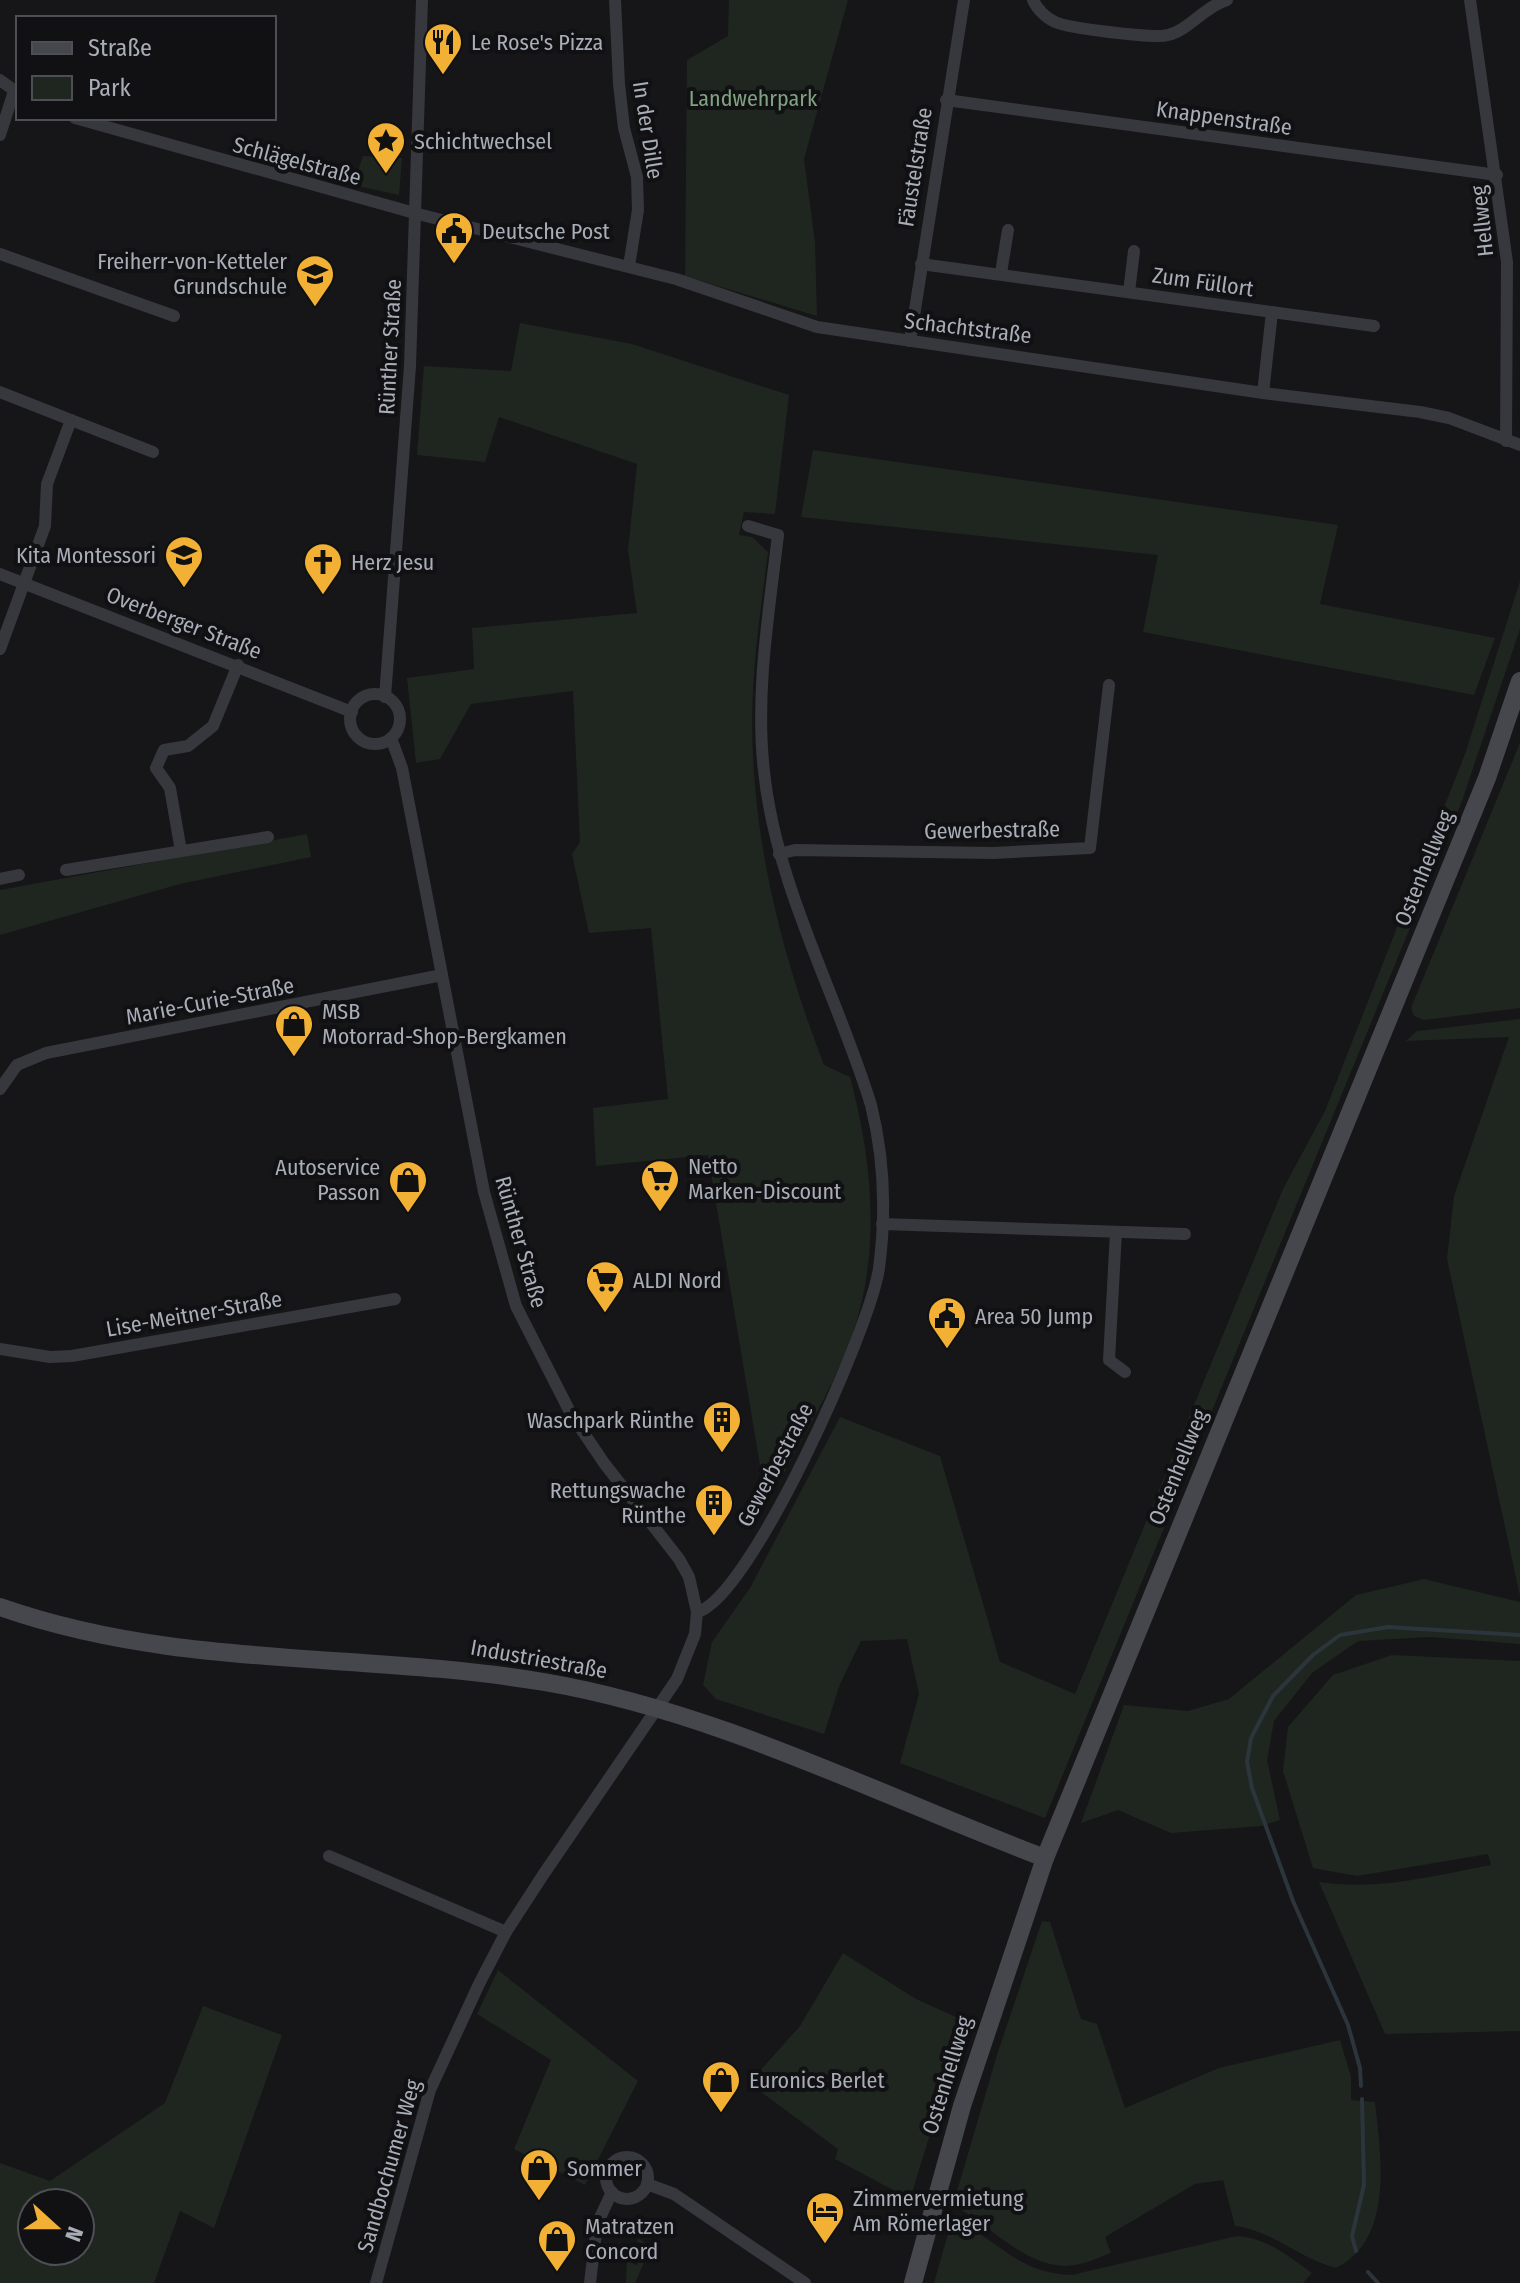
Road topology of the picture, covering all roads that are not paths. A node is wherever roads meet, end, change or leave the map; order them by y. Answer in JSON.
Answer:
{"nodes":[{"id":1,"x":422,"y":0,"type":"edge"},
{"id":2,"x":615,"y":0,"type":"edge"},
{"id":3,"x":964,"y":0,"type":"edge"},
{"id":4,"x":1033,"y":0,"type":"edge"},
{"id":5,"x":1227,"y":0,"type":"edge"},
{"id":6,"x":1470,"y":0,"type":"edge"},
{"id":7,"x":0,"y":80,"type":"edge"},
{"id":8,"x":16,"y":92,"type":"edge"},
{"id":9,"x":946,"y":100,"type":"junction"},
{"id":10,"x":82,"y":120,"type":"edge"},
{"id":11,"x":0,"y":135,"type":"edge"},
{"id":12,"x":1497,"y":175,"type":"junction"},
{"id":13,"x":418,"y":214,"type":"junction"},
{"id":14,"x":1008,"y":230,"type":"dead end"},
{"id":15,"x":1134,"y":251,"type":"dead end"},
{"id":16,"x":0,"y":254,"type":"edge"},
{"id":17,"x":921,"y":264,"type":"junction"},
{"id":18,"x":629,"y":266,"type":"junction"},
{"id":19,"x":1001,"y":273,"type":"junction"},
{"id":20,"x":1129,"y":292,"type":"junction"},
{"id":21,"x":1272,"y":312,"type":"junction"},
{"id":22,"x":174,"y":316,"type":"dead end"},
{"id":23,"x":1374,"y":326,"type":"dead end"},
{"id":24,"x":910,"y":341,"type":"junction"},
{"id":25,"x":0,"y":392,"type":"edge"},
{"id":26,"x":1263,"y":393,"type":"junction"},
{"id":27,"x":71,"y":420,"type":"junction"},
{"id":28,"x":1506,"y":441,"type":"junction"},
{"id":29,"x":1520,"y":445,"type":"edge"},
{"id":30,"x":153,"y":452,"type":"dead end"},
{"id":31,"x":748,"y":526,"type":"dead end"},
{"id":32,"x":0,"y":574,"type":"edge"},
{"id":33,"x":22,"y":583,"type":"junction"},
{"id":34,"x":0,"y":649,"type":"edge"},
{"id":35,"x":238,"y":665,"type":"junction"},
{"id":36,"x":1520,"y":681,"type":"edge"},
{"id":37,"x":1109,"y":685,"type":"dead end"},
{"id":38,"x":385,"y":697,"type":"junction"},
{"id":39,"x":352,"y":712,"type":"junction"},
{"id":40,"x":391,"y":738,"type":"junction"},
{"id":41,"x":268,"y":837,"type":"dead end"},
{"id":42,"x":181,"y":851,"type":"junction"},
{"id":43,"x":779,"y":854,"type":"junction"},
{"id":44,"x":66,"y":870,"type":"dead end"},
{"id":45,"x":19,"y":875,"type":"dead end"},
{"id":46,"x":0,"y":879,"type":"edge"},
{"id":47,"x":442,"y":975,"type":"junction"},
{"id":48,"x":0,"y":1089,"type":"edge"},
{"id":49,"x":882,"y":1224,"type":"junction"},
{"id":50,"x":1116,"y":1232,"type":"junction"},
{"id":51,"x":1185,"y":1234,"type":"dead end"},
{"id":52,"x":395,"y":1299,"type":"dead end"},
{"id":53,"x":0,"y":1349,"type":"edge"},
{"id":54,"x":1125,"y":1372,"type":"dead end"},
{"id":55,"x":0,"y":1607,"type":"edge"},
{"id":56,"x":697,"y":1612,"type":"junction"},
{"id":57,"x":660,"y":1708,"type":"junction"},
{"id":58,"x":329,"y":1856,"type":"dead end"},
{"id":59,"x":1045,"y":1858,"type":"junction"},
{"id":60,"x":506,"y":1932,"type":"junction"},
{"id":61,"x":647,"y":2184,"type":"junction"},
{"id":62,"x":612,"y":2192,"type":"junction"},
{"id":63,"x":376,"y":2283,"type":"edge"},
{"id":64,"x":590,"y":2283,"type":"edge"},
{"id":65,"x":805,"y":2283,"type":"edge"},
{"id":66,"x":913,"y":2283,"type":"edge"}],
"edges":[{"from":1,"to":13,"type":"street","name":"Rünther Straße"},
{"from":2,"to":18,"type":"street","name":"In der Dille"},
{"from":3,"to":9,"type":"street","name":"Fäustelstraße"},
{"from":4,"to":5,"type":"street"},
{"from":6,"to":12,"type":"street","name":"Hellweg"},
{"from":7,"to":8,"type":"street"},
{"from":8,"to":11,"type":"street"},
{"from":9,"to":12,"type":"street","name":"Knappenstraße"},
{"from":9,"to":17,"type":"street","name":"Fäustelstraße"},
{"from":10,"to":13,"type":"street","name":"Schlägelstraße"},
{"from":12,"to":28,"type":"street","name":"Hellweg"},
{"from":13,"to":18,"type":"street","name":"Schachtstraße"},
{"from":13,"to":38,"type":"street","name":"Rünther Straße"},
{"from":14,"to":19,"type":"street"},
{"from":15,"to":20,"type":"street","name":"Zum Füllort"},
{"from":16,"to":22,"type":"street"},
{"from":17,"to":19,"type":"street","name":"Zum Füllort"},
{"from":17,"to":24,"type":"street","name":"Fäustelstraße"},
{"from":18,"to":24,"type":"street","name":"Schachtstraße"},
{"from":19,"to":20,"type":"street","name":"Zum Füllort"},
{"from":20,"to":21,"type":"street","name":"Zum Füllort"},
{"from":21,"to":23,"type":"street","name":"Zum Füllort"},
{"from":21,"to":26,"type":"street","name":"Zum Füllort"},
{"from":24,"to":26,"type":"street","name":"Schachtstraße"},
{"from":25,"to":27,"type":"street"},
{"from":26,"to":28,"type":"street","name":"Schachtstraße"},
{"from":27,"to":30,"type":"street"},
{"from":27,"to":33,"type":"street"},
{"from":28,"to":29,"type":"street","name":"Schachtstraße"},
{"from":31,"to":43,"type":"street","name":"Gewerbestraße"},
{"from":32,"to":33,"type":"street","name":"Overberger Straße"},
{"from":33,"to":34,"type":"street"},
{"from":33,"to":35,"type":"street","name":"Overberger Straße"},
{"from":35,"to":39,"type":"street","name":"Overberger Straße"},
{"from":35,"to":42,"type":"street"},
{"from":36,"to":59,"type":"main road","name":"Ostenhellweg"},
{"from":37,"to":43,"type":"street","name":"Gewerbestraße"},
{"from":38,"to":39,"type":"street"},
{"from":38,"to":40,"type":"street","name":"Rünther Straße"},
{"from":39,"to":40,"type":"street"},
{"from":40,"to":47,"type":"street","name":"Rünther Straße"},
{"from":41,"to":42,"type":"street"},
{"from":42,"to":44,"type":"street"},
{"from":43,"to":49,"type":"street","name":"Gewerbestraße"},
{"from":45,"to":46,"type":"street"},
{"from":47,"to":48,"type":"street","name":"Marie-Curie-Straße"},
{"from":47,"to":56,"type":"street","name":"Rünther Straße"},
{"from":49,"to":50,"type":"street"},
{"from":49,"to":56,"type":"street","name":"Gewerbestraße"},
{"from":50,"to":51,"type":"street"},
{"from":50,"to":54,"type":"street"},
{"from":52,"to":53,"type":"street","name":"Lise-Meitner-Straße"},
{"from":55,"to":57,"type":"main road","name":"Industriestraße"},
{"from":56,"to":57,"type":"street","name":"Rünther Straße"},
{"from":57,"to":59,"type":"main road","name":"Industriestraße"},
{"from":57,"to":60,"type":"street","name":"Sandbochumer Weg"},
{"from":58,"to":60,"type":"street"},
{"from":59,"to":66,"type":"main road","name":"Ostenhellweg"},
{"from":60,"to":63,"type":"street","name":"Sandbochumer Weg"},
{"from":61,"to":62,"type":"street"},
{"from":61,"to":62,"type":"street"},
{"from":61,"to":65,"type":"street"},
{"from":62,"to":64,"type":"street"}]}
